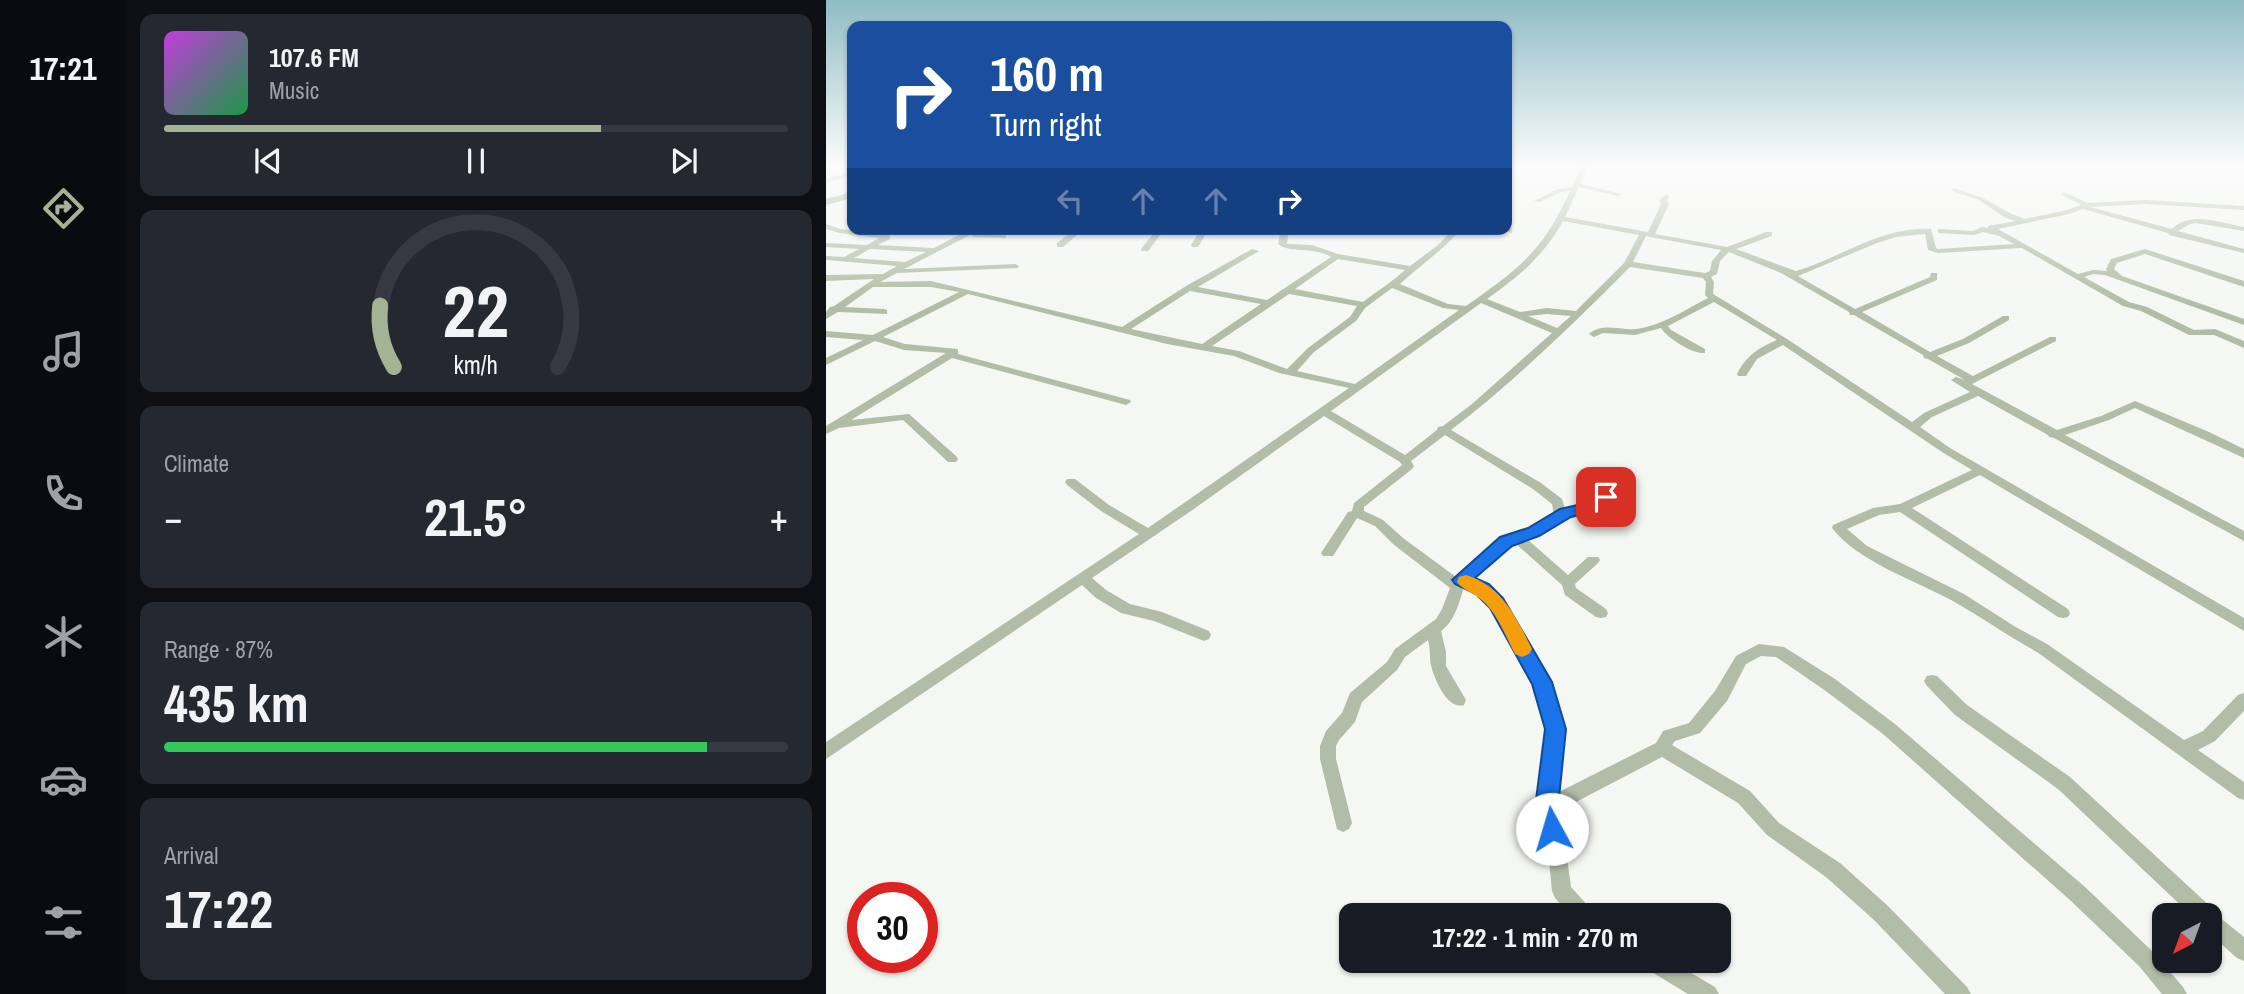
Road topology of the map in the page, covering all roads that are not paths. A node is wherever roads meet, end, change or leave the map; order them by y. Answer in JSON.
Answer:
{"nodes":[{"id":1,"x":1566,"y":212,"type":"edge"},
{"id":2,"x":1660,"y":212,"type":"edge"},
{"id":3,"x":2003,"y":212,"type":"edge"},
{"id":4,"x":2061,"y":212,"type":"edge"},
{"id":5,"x":2099,"y":212,"type":"edge"},
{"id":6,"x":1563,"y":219,"type":"junction"},
{"id":7,"x":2022,"y":220,"type":"junction"},
{"id":8,"x":826,"y":226,"type":"edge"},
{"id":9,"x":2244,"y":229,"type":"edge"},
{"id":10,"x":847,"y":232,"type":"edge"},
{"id":11,"x":1941,"y":232,"type":"dead end"},
{"id":12,"x":2172,"y":233,"type":"junction"},
{"id":13,"x":1646,"y":234,"type":"junction"},
{"id":14,"x":1769,"y":234,"type":"dead end"},
{"id":15,"x":871,"y":235,"type":"edge"},
{"id":16,"x":966,"y":235,"type":"edge"},
{"id":17,"x":974,"y":235,"type":"edge"},
{"id":18,"x":1072,"y":235,"type":"edge"},
{"id":19,"x":1156,"y":235,"type":"edge"},
{"id":20,"x":1201,"y":235,"type":"edge"},
{"id":21,"x":1284,"y":235,"type":"edge"},
{"id":22,"x":1452,"y":235,"type":"edge"},
{"id":23,"x":1003,"y":236,"type":"dead end"},
{"id":24,"x":826,"y":245,"type":"edge"},
{"id":25,"x":1060,"y":245,"type":"dead end"},
{"id":26,"x":1195,"y":245,"type":"dead end"},
{"id":27,"x":2022,"y":246,"type":"junction"},
{"id":28,"x":870,"y":247,"type":"junction"},
{"id":29,"x":1145,"y":249,"type":"dead end"},
{"id":30,"x":937,"y":250,"type":"junction"},
{"id":31,"x":1726,"y":250,"type":"junction"},
{"id":32,"x":1255,"y":251,"type":"dead end"},
{"id":33,"x":2244,"y":251,"type":"edge"},
{"id":34,"x":1336,"y":256,"type":"junction"},
{"id":35,"x":826,"y":258,"type":"edge"},
{"id":36,"x":846,"y":259,"type":"junction"},
{"id":37,"x":906,"y":266,"type":"junction"},
{"id":38,"x":1015,"y":266,"type":"dead end"},
{"id":39,"x":1625,"y":268,"type":"junction"},
{"id":40,"x":1412,"y":269,"type":"junction"},
{"id":41,"x":890,"y":274,"type":"junction"},
{"id":42,"x":1934,"y":275,"type":"dead end"},
{"id":43,"x":1706,"y":276,"type":"junction"},
{"id":44,"x":1795,"y":276,"type":"junction"},
{"id":45,"x":2075,"y":276,"type":"junction"},
{"id":46,"x":2118,"y":276,"type":"junction"},
{"id":47,"x":826,"y":278,"type":"edge"},
{"id":48,"x":2244,"y":284,"type":"edge"},
{"id":49,"x":873,"y":285,"type":"junction"},
{"id":50,"x":1394,"y":285,"type":"junction"},
{"id":51,"x":1191,"y":288,"type":"junction"},
{"id":52,"x":1289,"y":290,"type":"junction"},
{"id":53,"x":966,"y":292,"type":"junction"},
{"id":54,"x":1714,"y":298,"type":"junction"},
{"id":55,"x":1482,"y":300,"type":"junction"},
{"id":56,"x":1269,"y":303,"type":"junction"},
{"id":57,"x":1361,"y":307,"type":"junction"},
{"id":58,"x":837,"y":309,"type":"junction"},
{"id":59,"x":1468,"y":309,"type":"junction"},
{"id":60,"x":826,"y":310,"type":"edge"},
{"id":61,"x":884,"y":312,"type":"dead end"},
{"id":62,"x":1853,"y":313,"type":"junction"},
{"id":63,"x":1522,"y":314,"type":"junction"},
{"id":64,"x":1578,"y":314,"type":"junction"},
{"id":65,"x":826,"y":316,"type":"edge"},
{"id":66,"x":2006,"y":317,"type":"dead end"},
{"id":67,"x":2244,"y":322,"type":"edge"},
{"id":68,"x":1663,"y":325,"type":"junction"},
{"id":69,"x":1125,"y":329,"type":"junction"},
{"id":70,"x":1559,"y":332,"type":"junction"},
{"id":71,"x":826,"y":334,"type":"edge"},
{"id":72,"x":1594,"y":334,"type":"dead end"},
{"id":73,"x":874,"y":338,"type":"junction"},
{"id":74,"x":2053,"y":339,"type":"dead end"},
{"id":75,"x":1784,"y":341,"type":"junction"},
{"id":76,"x":2244,"y":345,"type":"edge"},
{"id":77,"x":1206,"y":346,"type":"junction"},
{"id":78,"x":1702,"y":351,"type":"dead end"},
{"id":79,"x":951,"y":355,"type":"junction"},
{"id":80,"x":1930,"y":357,"type":"junction"},
{"id":81,"x":826,"y":362,"type":"edge"},
{"id":82,"x":1290,"y":372,"type":"junction"},
{"id":83,"x":1742,"y":374,"type":"dead end"},
{"id":84,"x":1968,"y":383,"type":"junction"},
{"id":85,"x":1357,"y":387,"type":"junction"},
{"id":86,"x":1977,"y":393,"type":"junction"},
{"id":87,"x":1126,"y":402,"type":"dead end"},
{"id":88,"x":1323,"y":411,"type":"junction"},
{"id":89,"x":1913,"y":427,"type":"junction"},
{"id":90,"x":830,"y":428,"type":"edge"},
{"id":91,"x":1442,"y":429,"type":"junction"},
{"id":92,"x":2053,"y":435,"type":"junction"},
{"id":93,"x":2244,"y":454,"type":"edge"},
{"id":94,"x":952,"y":459,"type":"dead end"},
{"id":95,"x":1405,"y":460,"type":"junction"},
{"id":96,"x":1982,"y":470,"type":"junction"},
{"id":97,"x":1071,"y":482,"type":"dead end"},
{"id":98,"x":1606,"y":497,"type":"dead end"},
{"id":99,"x":1902,"y":508,"type":"junction"},
{"id":100,"x":1358,"y":513,"type":"junction"},
{"id":101,"x":1560,"y":516,"type":"junction"},
{"id":102,"x":1148,"y":534,"type":"junction"},
{"id":103,"x":1516,"y":537,"type":"junction"},
{"id":104,"x":2244,"y":537,"type":"edge"},
{"id":105,"x":1328,"y":553,"type":"dead end"},
{"id":106,"x":1594,"y":560,"type":"dead end"},
{"id":107,"x":1082,"y":577,"type":"junction"},
{"id":108,"x":1459,"y":582,"type":"junction"},
{"id":109,"x":1568,"y":583,"type":"junction"},
{"id":110,"x":2063,"y":612,"type":"dead end"},
{"id":111,"x":1601,"y":613,"type":"dead end"},
{"id":112,"x":2244,"y":625,"type":"edge"},
{"id":113,"x":1433,"y":630,"type":"junction"},
{"id":114,"x":1204,"y":635,"type":"dead end"},
{"id":115,"x":1932,"y":681,"type":"dead end"},
{"id":116,"x":1458,"y":700,"type":"dead end"},
{"id":117,"x":2244,"y":700,"type":"edge"},
{"id":118,"x":1662,"y":748,"type":"junction"},
{"id":119,"x":2185,"y":748,"type":"junction"},
{"id":120,"x":826,"y":751,"type":"edge"},
{"id":121,"x":2244,"y":792,"type":"edge"},
{"id":122,"x":1546,"y":808,"type":"junction"},
{"id":123,"x":1343,"y":823,"type":"dead end"},
{"id":124,"x":1572,"y":903,"type":"edge"},
{"id":125,"x":2192,"y":903,"type":"edge"},
{"id":126,"x":2222,"y":931,"type":"edge"},
{"id":127,"x":2244,"y":951,"type":"edge"},
{"id":128,"x":1672,"y":973,"type":"edge"},
{"id":129,"x":1708,"y":994,"type":"edge"},
{"id":130,"x":1960,"y":994,"type":"edge"},
{"id":131,"x":2176,"y":994,"type":"edge"}],
"edges":[{"from":1,"to":6,"type":"street"},
{"from":2,"to":13,"type":"street"},
{"from":3,"to":7,"type":"street"},
{"from":4,"to":7,"type":"street"},
{"from":5,"to":12,"type":"street"},
{"from":6,"to":13,"type":"street"},
{"from":6,"to":55,"type":"street"},
{"from":7,"to":27,"type":"street"},
{"from":8,"to":10,"type":"street"},
{"from":9,"to":12,"type":"street"},
{"from":11,"to":27,"type":"street"},
{"from":12,"to":33,"type":"street"},
{"from":13,"to":31,"type":"street"},
{"from":13,"to":39,"type":"street"},
{"from":14,"to":31,"type":"street"},
{"from":15,"to":28,"type":"street"},
{"from":16,"to":30,"type":"street"},
{"from":17,"to":23,"type":"street"},
{"from":18,"to":25,"type":"street"},
{"from":19,"to":29,"type":"street"},
{"from":20,"to":26,"type":"street"},
{"from":21,"to":34,"type":"street"},
{"from":22,"to":40,"type":"street"},
{"from":24,"to":28,"type":"street"},
{"from":27,"to":44,"type":"street"},
{"from":27,"to":45,"type":"street"},
{"from":28,"to":30,"type":"street"},
{"from":28,"to":36,"type":"street"},
{"from":30,"to":37,"type":"street"},
{"from":31,"to":43,"type":"street"},
{"from":31,"to":44,"type":"street"},
{"from":32,"to":51,"type":"street"},
{"from":34,"to":40,"type":"street"},
{"from":34,"to":52,"type":"street"},
{"from":35,"to":36,"type":"street"},
{"from":36,"to":37,"type":"street"},
{"from":37,"to":41,"type":"street"},
{"from":38,"to":41,"type":"street"},
{"from":39,"to":43,"type":"street"},
{"from":39,"to":64,"type":"street"},
{"from":40,"to":50,"type":"street"},
{"from":41,"to":47,"type":"street"},
{"from":41,"to":49,"type":"street"},
{"from":42,"to":62,"type":"street"},
{"from":43,"to":54,"type":"street"},
{"from":44,"to":62,"type":"street"},
{"from":45,"to":46,"type":"street"},
{"from":45,"to":76,"type":"street"},
{"from":46,"to":48,"type":"street"},
{"from":46,"to":67,"type":"street"},
{"from":49,"to":53,"type":"street"},
{"from":49,"to":58,"type":"street"},
{"from":50,"to":57,"type":"street"},
{"from":50,"to":59,"type":"street"},
{"from":51,"to":56,"type":"street"},
{"from":51,"to":69,"type":"street"},
{"from":52,"to":56,"type":"street"},
{"from":52,"to":57,"type":"street"},
{"from":53,"to":69,"type":"street"},
{"from":53,"to":73,"type":"street"},
{"from":54,"to":68,"type":"street"},
{"from":54,"to":75,"type":"street"},
{"from":55,"to":59,"type":"street"},
{"from":55,"to":63,"type":"street"},
{"from":56,"to":77,"type":"street"},
{"from":57,"to":82,"type":"street"},
{"from":58,"to":60,"type":"street"},
{"from":58,"to":61,"type":"street"},
{"from":58,"to":65,"type":"street"},
{"from":59,"to":85,"type":"street"},
{"from":62,"to":80,"type":"street"},
{"from":63,"to":64,"type":"street"},
{"from":63,"to":70,"type":"street"},
{"from":64,"to":70,"type":"street"},
{"from":66,"to":80,"type":"street"},
{"from":68,"to":72,"type":"street"},
{"from":68,"to":78,"type":"street"},
{"from":69,"to":77,"type":"street"},
{"from":70,"to":91,"type":"street"},
{"from":71,"to":73,"type":"street"},
{"from":73,"to":79,"type":"street"},
{"from":73,"to":81,"type":"street"},
{"from":74,"to":84,"type":"street"},
{"from":75,"to":83,"type":"street"},
{"from":75,"to":89,"type":"street"},
{"from":77,"to":82,"type":"street"},
{"from":79,"to":87,"type":"street"},
{"from":79,"to":90,"type":"street"},
{"from":80,"to":84,"type":"street"},
{"from":82,"to":85,"type":"street"},
{"from":84,"to":86,"type":"street"},
{"from":85,"to":88,"type":"street"},
{"from":86,"to":89,"type":"street"},
{"from":86,"to":92,"type":"street"},
{"from":88,"to":95,"type":"street"},
{"from":88,"to":102,"type":"street"},
{"from":89,"to":96,"type":"street"},
{"from":90,"to":94,"type":"street"},
{"from":91,"to":95,"type":"street"},
{"from":91,"to":101,"type":"street"},
{"from":92,"to":93,"type":"street"},
{"from":92,"to":104,"type":"street"},
{"from":95,"to":100,"type":"street"},
{"from":96,"to":99,"type":"street"},
{"from":96,"to":112,"type":"street"},
{"from":97,"to":102,"type":"street"},
{"from":98,"to":101,"type":"street"},
{"from":99,"to":110,"type":"street"},
{"from":99,"to":119,"type":"street"},
{"from":100,"to":105,"type":"street"},
{"from":100,"to":108,"type":"street"},
{"from":101,"to":103,"type":"street"},
{"from":102,"to":107,"type":"street"},
{"from":103,"to":108,"type":"street"},
{"from":103,"to":109,"type":"street"},
{"from":106,"to":109,"type":"street"},
{"from":107,"to":114,"type":"street"},
{"from":107,"to":120,"type":"street"},
{"from":108,"to":113,"type":"street"},
{"from":108,"to":122,"type":"street"},
{"from":109,"to":111,"type":"street"},
{"from":113,"to":116,"type":"street"},
{"from":113,"to":123,"type":"street"},
{"from":115,"to":125,"type":"street"},
{"from":117,"to":119,"type":"street"},
{"from":118,"to":122,"type":"street"},
{"from":118,"to":130,"type":"street"},
{"from":118,"to":131,"type":"street"},
{"from":119,"to":121,"type":"street"},
{"from":122,"to":124,"type":"street"},
{"from":126,"to":127,"type":"street"},
{"from":128,"to":129,"type":"street"}]}
